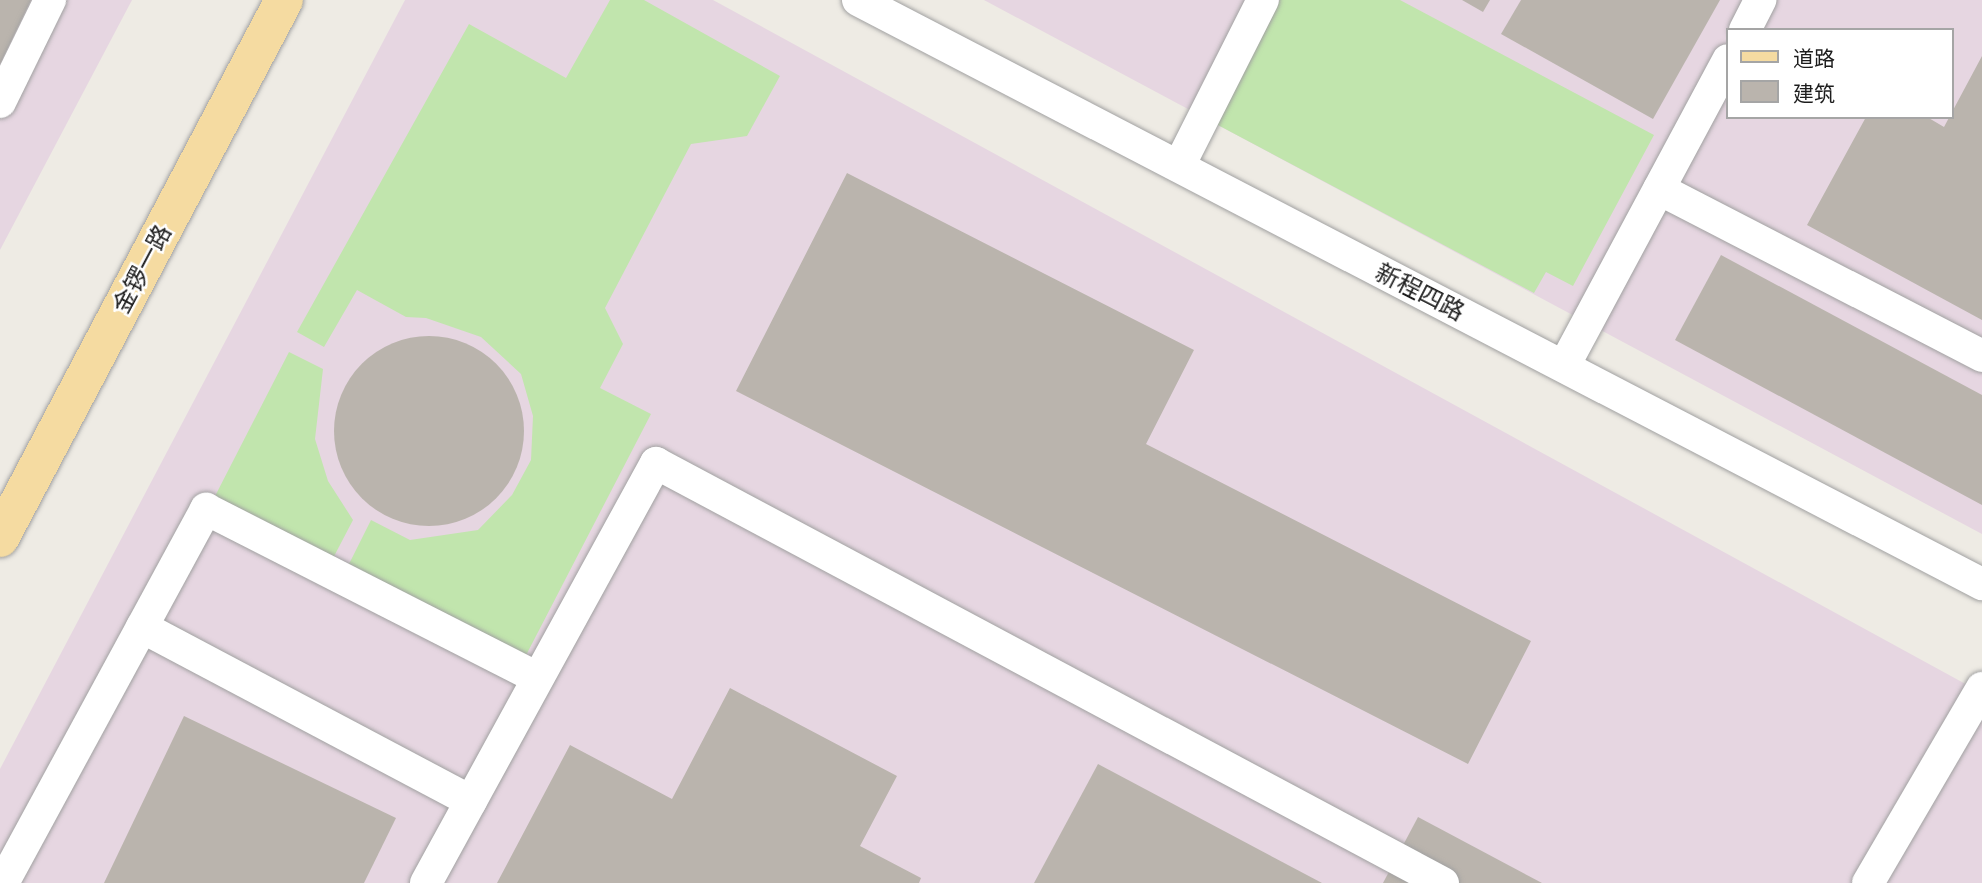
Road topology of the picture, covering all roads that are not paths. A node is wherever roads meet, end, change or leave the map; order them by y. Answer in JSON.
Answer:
{"nodes":[{"id":1,"x":50,"y":0,"type":"edge"},
{"id":2,"x":284,"y":0,"type":"edge"},
{"id":3,"x":858,"y":0,"type":"edge"},
{"id":4,"x":1264,"y":0,"type":"edge"},
{"id":5,"x":1760,"y":0,"type":"edge"},
{"id":6,"x":1746,"y":28,"type":"edge"},
{"id":7,"x":1727,"y":62,"type":"edge"},
{"id":8,"x":0,"y":102,"type":"edge"},
{"id":9,"x":1178,"y":166,"type":"junction"},
{"id":10,"x":1659,"y":189,"type":"junction"},
{"id":11,"x":1982,"y":356,"type":"edge"},
{"id":12,"x":1564,"y":366,"type":"junction"},
{"id":13,"x":0,"y":538,"type":"edge"},
{"id":14,"x":1982,"y":584,"type":"edge"},
{"id":15,"x":142,"y":627,"type":"junction"},
{"id":16,"x":536,"y":677,"type":"junction"},
{"id":17,"x":1982,"y":688,"type":"edge"},
{"id":18,"x":471,"y":801,"type":"junction"},
{"id":19,"x":3,"y":883,"type":"edge"},
{"id":20,"x":426,"y":883,"type":"edge"},
{"id":21,"x":1443,"y":883,"type":"edge"},
{"id":22,"x":1868,"y":883,"type":"edge"}],
"edges":[{"from":1,"to":8,"type":"street"},
{"from":2,"to":13,"type":"main road","name":"金锣一路"},
{"from":3,"to":9,"type":"street","name":"新程四路"},
{"from":4,"to":9,"type":"street"},
{"from":5,"to":6,"type":"street"},
{"from":7,"to":10,"type":"street"},
{"from":9,"to":12,"type":"street","name":"新程四路"},
{"from":10,"to":11,"type":"street"},
{"from":10,"to":12,"type":"street"},
{"from":12,"to":14,"type":"street","name":"新程四路"},
{"from":15,"to":16,"type":"street"},
{"from":15,"to":18,"type":"street"},
{"from":15,"to":19,"type":"street"},
{"from":16,"to":18,"type":"street"},
{"from":16,"to":21,"type":"street"},
{"from":17,"to":22,"type":"street"},
{"from":18,"to":20,"type":"street"}]}
